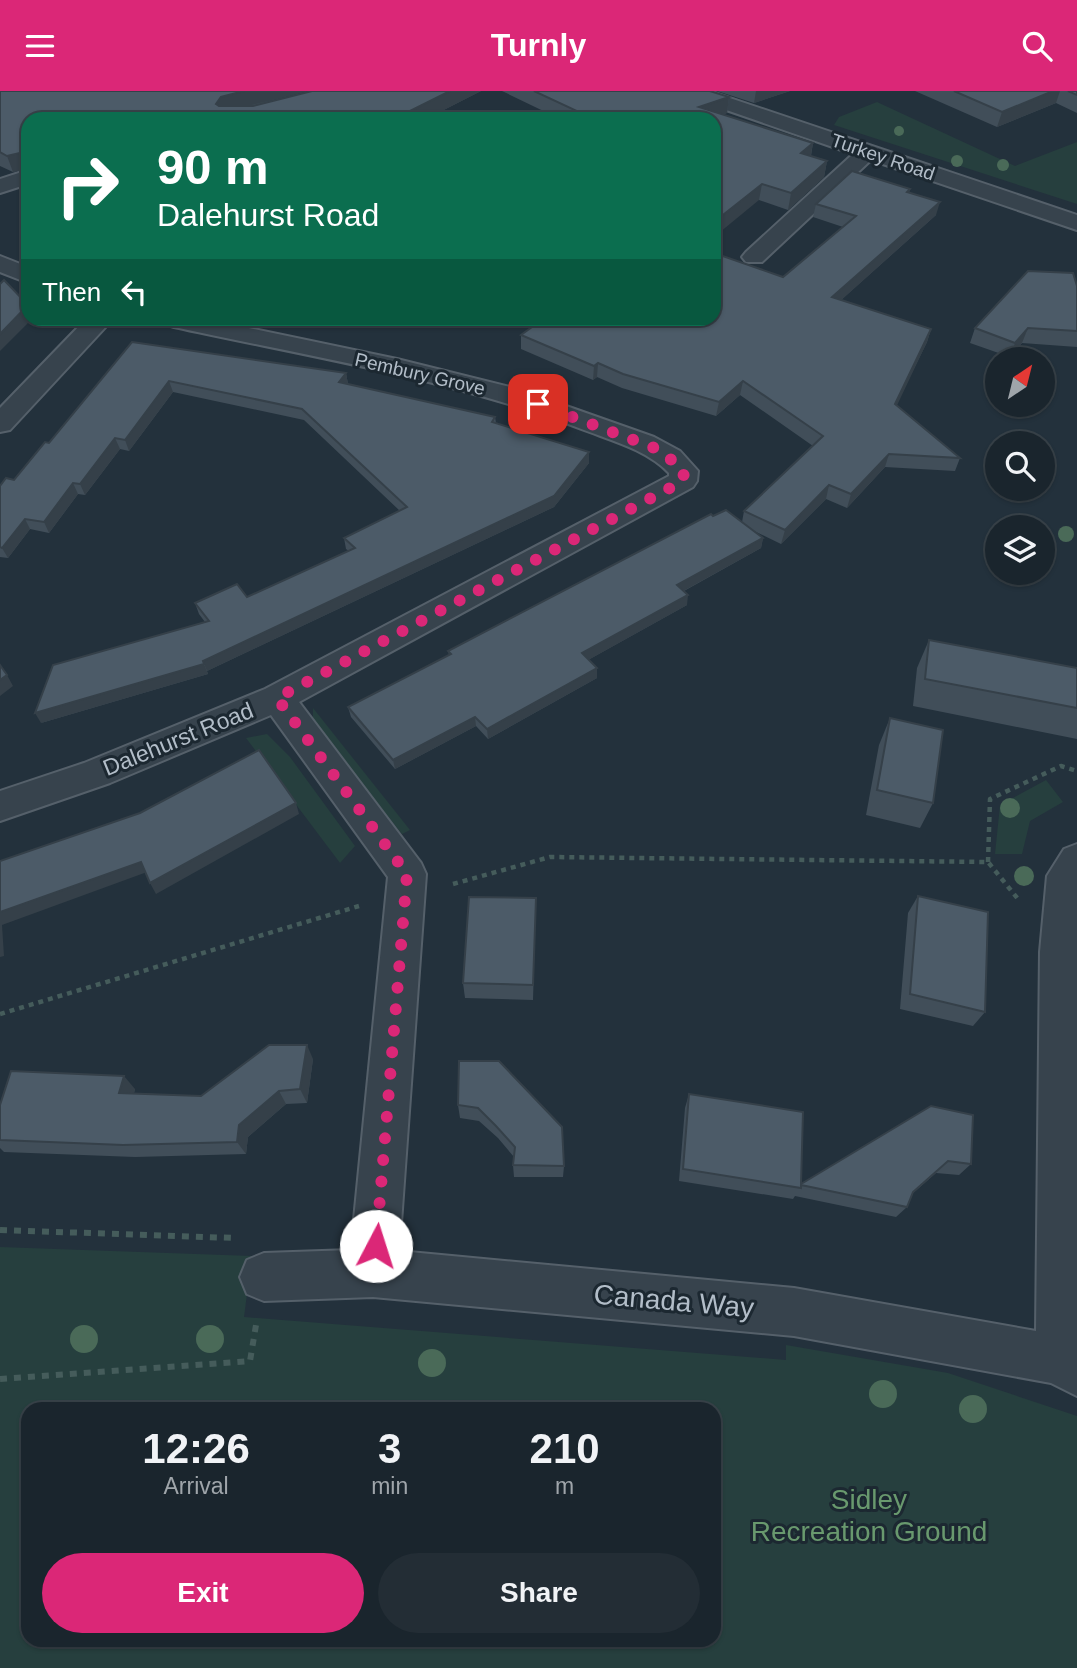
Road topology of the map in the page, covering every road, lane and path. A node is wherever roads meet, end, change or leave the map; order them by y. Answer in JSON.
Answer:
{"nodes":[{"id":1,"x":690,"y":91,"type":"edge"},
{"id":2,"x":868,"y":151,"type":"junction"},
{"id":3,"x":21,"y":179,"type":"edge"},
{"id":4,"x":0,"y":186,"type":"edge"},
{"id":5,"x":1077,"y":223,"type":"edge"},
{"id":6,"x":754,"y":257,"type":"dead end"},
{"id":7,"x":0,"y":263,"type":"edge"},
{"id":8,"x":21,"y":273,"type":"edge"},
{"id":9,"x":93,"y":326,"type":"edge"},
{"id":10,"x":207,"y":326,"type":"edge"},
{"id":11,"x":0,"y":424,"type":"edge"},
{"id":12,"x":683,"y":481,"type":"joint"},
{"id":13,"x":277,"y":698,"type":"junction"},
{"id":14,"x":1077,"y":771,"type":"edge"},
{"id":15,"x":0,"y":806,"type":"edge"},
{"id":16,"x":1077,"y":860,"type":"edge"},
{"id":17,"x":988,"y":862,"type":"junction"},
{"id":18,"x":407,"y":892,"type":"junction"},
{"id":19,"x":1060,"y":952,"type":"junction"},
{"id":20,"x":0,"y":1014,"type":"edge"},
{"id":21,"x":0,"y":1230,"type":"edge"},
{"id":22,"x":373,"y":1273,"type":"junction"},
{"id":23,"x":264,"y":1277,"type":"junction"},
{"id":24,"x":1069,"y":1365,"type":"edge"},
{"id":25,"x":0,"y":1378,"type":"edge"}],
"edges":[{"from":1,"to":2,"type":"street","name":"Turkey Road"},
{"from":2,"to":5,"type":"street","name":"Turkey Road"},
{"from":2,"to":6,"type":"street"},
{"from":3,"to":4,"type":"street"},
{"from":7,"to":8,"type":"street"},
{"from":9,"to":11,"type":"street"},
{"from":10,"to":12,"type":"street","name":"Pembury Grove"},
{"from":12,"to":13,"type":"street","name":"Dalehurst Road"},
{"from":13,"to":15,"type":"street","name":"Dalehurst Road"},
{"from":13,"to":18,"type":"street"},
{"from":14,"to":17,"type":"path"},
{"from":16,"to":19,"type":"street"},
{"from":17,"to":18,"type":"path"},
{"from":17,"to":19,"type":"path"},
{"from":18,"to":20,"type":"path"},
{"from":18,"to":22,"type":"street"},
{"from":19,"to":24,"type":"street"},
{"from":21,"to":23,"type":"path"},
{"from":22,"to":23,"type":"street","name":"Canada Way"},
{"from":22,"to":24,"type":"street","name":"Canada Way"},
{"from":23,"to":25,"type":"path"}]}
